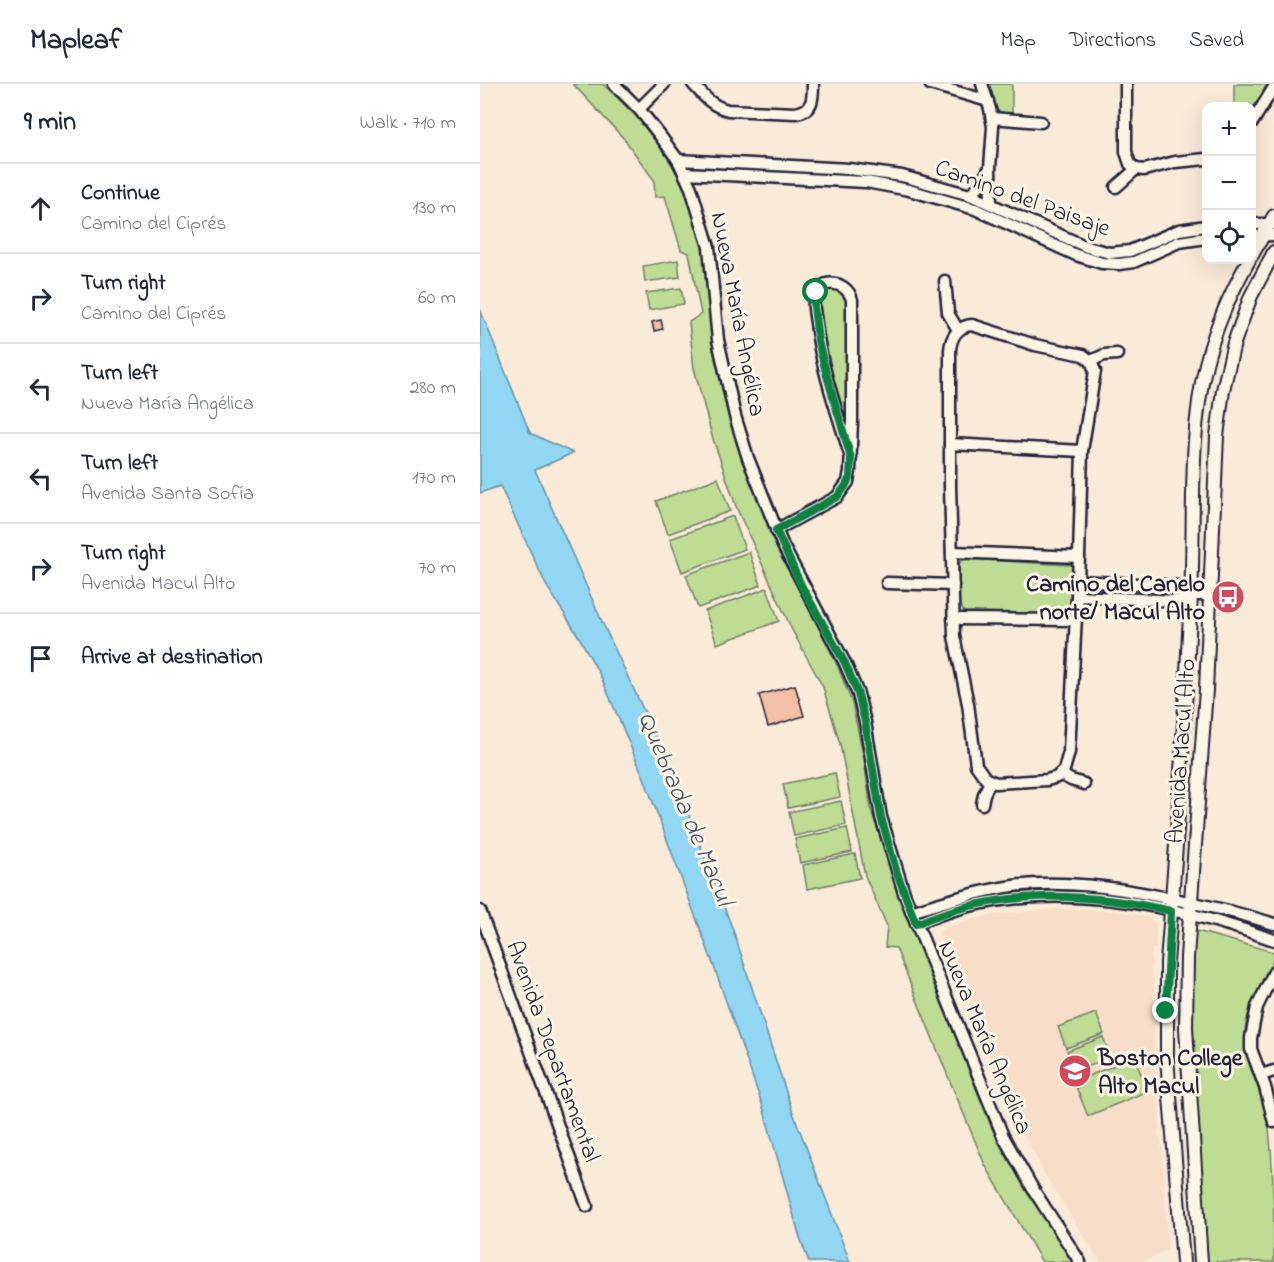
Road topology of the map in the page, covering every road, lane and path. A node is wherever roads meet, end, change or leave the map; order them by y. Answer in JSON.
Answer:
{"nodes":[{"id":1,"x":614,"y":84,"type":"edge"},
{"id":2,"x":664,"y":84,"type":"edge"},
{"id":3,"x":693,"y":84,"type":"edge"},
{"id":4,"x":813,"y":84,"type":"edge"},
{"id":5,"x":930,"y":84,"type":"edge"},
{"id":6,"x":982,"y":84,"type":"edge"},
{"id":7,"x":1126,"y":84,"type":"edge"},
{"id":8,"x":1274,"y":87,"type":"edge"},
{"id":9,"x":988,"y":101,"type":"junction"},
{"id":10,"x":639,"y":109,"type":"junction"},
{"id":11,"x":1256,"y":115,"type":"edge"},
{"id":12,"x":992,"y":118,"type":"junction"},
{"id":13,"x":1041,"y":122,"type":"dead end"},
{"id":14,"x":1202,"y":159,"type":"edge"},
{"id":15,"x":678,"y":160,"type":"junction"},
{"id":16,"x":990,"y":168,"type":"junction"},
{"id":17,"x":1136,"y":169,"type":"junction"},
{"id":18,"x":685,"y":173,"type":"junction"},
{"id":19,"x":1116,"y":187,"type":"dead end"},
{"id":20,"x":970,"y":195,"type":"junction"},
{"id":21,"x":991,"y":203,"type":"junction"},
{"id":22,"x":1202,"y":227,"type":"edge"},
{"id":23,"x":1267,"y":229,"type":"edge"},
{"id":24,"x":1202,"y":239,"type":"edge"},
{"id":25,"x":1256,"y":247,"type":"edge"},
{"id":26,"x":1274,"y":252,"type":"edge"},
{"id":27,"x":1247,"y":264,"type":"edge"},
{"id":28,"x":945,"y":282,"type":"dead end"},
{"id":29,"x":958,"y":330,"type":"junction"},
{"id":30,"x":1117,"y":354,"type":"dead end"},
{"id":31,"x":1091,"y":361,"type":"junction"},
{"id":32,"x":950,"y":444,"type":"junction"},
{"id":33,"x":1082,"y":451,"type":"junction"},
{"id":34,"x":851,"y":458,"type":"junction"},
{"id":35,"x":776,"y":530,"type":"junction"},
{"id":36,"x":952,"y":552,"type":"junction"},
{"id":37,"x":1079,"y":557,"type":"junction"},
{"id":38,"x":1078,"y":581,"type":"junction"},
{"id":39,"x":887,"y":583,"type":"dead end"},
{"id":40,"x":953,"y":585,"type":"junction"},
{"id":41,"x":1191,"y":595,"type":"junction"},
{"id":42,"x":1211,"y":595,"type":"junction"},
{"id":43,"x":1077,"y":596,"type":"junction"},
{"id":44,"x":953,"y":619,"type":"junction"},
{"id":45,"x":1076,"y":620,"type":"junction"},
{"id":46,"x":1060,"y":774,"type":"junction"},
{"id":47,"x":990,"y":782,"type":"junction"},
{"id":48,"x":1084,"y":784,"type":"dead end"},
{"id":49,"x":982,"y":804,"type":"dead end"},
{"id":50,"x":1192,"y":902,"type":"junction"},
{"id":51,"x":1172,"y":905,"type":"junction"},
{"id":52,"x":480,"y":911,"type":"edge"},
{"id":53,"x":911,"y":912,"type":"junction"},
{"id":54,"x":1191,"y":915,"type":"junction"},
{"id":55,"x":916,"y":924,"type":"junction"},
{"id":56,"x":1274,"y":924,"type":"edge"},
{"id":57,"x":1274,"y":940,"type":"edge"},
{"id":58,"x":1274,"y":972,"type":"edge"},
{"id":59,"x":1274,"y":1071,"type":"edge"},
{"id":60,"x":1261,"y":1075,"type":"junction"},
{"id":61,"x":1274,"y":1122,"type":"edge"},
{"id":62,"x":587,"y":1206,"type":"dead end"},
{"id":63,"x":1080,"y":1262,"type":"edge"},
{"id":64,"x":1182,"y":1262,"type":"edge"},
{"id":65,"x":1201,"y":1262,"type":"edge"}],
"edges":[{"from":1,"to":10,"type":"street","name":"Nueva María Angélica"},
{"from":2,"to":10,"type":"street"},
{"from":3,"to":4,"type":"street"},
{"from":5,"to":9,"type":"street"},
{"from":6,"to":9,"type":"street"},
{"from":7,"to":17,"type":"street"},
{"from":8,"to":11,"type":"street"},
{"from":9,"to":12,"type":"street"},
{"from":10,"to":15,"type":"street","name":"Nueva María Angélica"},
{"from":12,"to":13,"type":"street"},
{"from":12,"to":16,"type":"street"},
{"from":14,"to":17,"type":"street"},
{"from":15,"to":18,"type":"street","name":"Nueva María Angélica"},
{"from":15,"to":20,"type":"street","name":"Camino del Paisaje"},
{"from":16,"to":20,"type":"street"},
{"from":16,"to":21,"type":"street"},
{"from":17,"to":19,"type":"street"},
{"from":18,"to":24,"type":"street","name":"Camino del Paisaje"},
{"from":18,"to":35,"type":"street","name":"Nueva María Angélica"},
{"from":20,"to":21,"type":"street","name":"Camino del Paisaje"},
{"from":21,"to":22,"type":"street","name":"Camino del Paisaje"},
{"from":23,"to":25,"type":"street"},
{"from":26,"to":42,"type":"street","name":"Avenida Macul Alto"},
{"from":27,"to":41,"type":"street","name":"Avenida Macul Alto"},
{"from":28,"to":29,"type":"street"},
{"from":29,"to":31,"type":"street"},
{"from":29,"to":32,"type":"street"},
{"from":30,"to":31,"type":"street"},
{"from":31,"to":33,"type":"street"},
{"from":32,"to":33,"type":"street"},
{"from":32,"to":36,"type":"street"},
{"from":33,"to":37,"type":"street"},
{"from":34,"to":34,"type":"street"},
{"from":34,"to":35,"type":"street"},
{"from":35,"to":53,"type":"street","name":"Nueva María Angélica"},
{"from":36,"to":37,"type":"street"},
{"from":36,"to":40,"type":"street"},
{"from":37,"to":38,"type":"street"},
{"from":38,"to":41,"type":"street"},
{"from":38,"to":43,"type":"street"},
{"from":39,"to":40,"type":"street"},
{"from":40,"to":44,"type":"street"},
{"from":41,"to":42,"type":"street"},
{"from":41,"to":43,"type":"street"},
{"from":41,"to":51,"type":"street","name":"Avenida Macul Alto"},
{"from":42,"to":50,"type":"street","name":"Avenida Macul Alto"},
{"from":43,"to":45,"type":"street"},
{"from":44,"to":45,"type":"street"},
{"from":44,"to":47,"type":"street"},
{"from":45,"to":46,"type":"street"},
{"from":46,"to":47,"type":"street"},
{"from":46,"to":48,"type":"street"},
{"from":47,"to":49,"type":"street"},
{"from":50,"to":51,"type":"street"},
{"from":50,"to":54,"type":"street","name":"Avenida Macul Alto"},
{"from":50,"to":56,"type":"street"},
{"from":51,"to":53,"type":"street"},
{"from":51,"to":54,"type":"street"},
{"from":51,"to":55,"type":"street"},
{"from":51,"to":64,"type":"street","name":"Avenida Macul Alto"},
{"from":52,"to":62,"type":"street","name":"Avenida Departamental"},
{"from":53,"to":55,"type":"street","name":"Nueva María Angélica"},
{"from":54,"to":57,"type":"street"},
{"from":54,"to":65,"type":"street","name":"Avenida Macul Alto"},
{"from":55,"to":63,"type":"street","name":"Nueva María Angélica"},
{"from":58,"to":60,"type":"street"},
{"from":59,"to":60,"type":"street"},
{"from":60,"to":61,"type":"street"}]}
